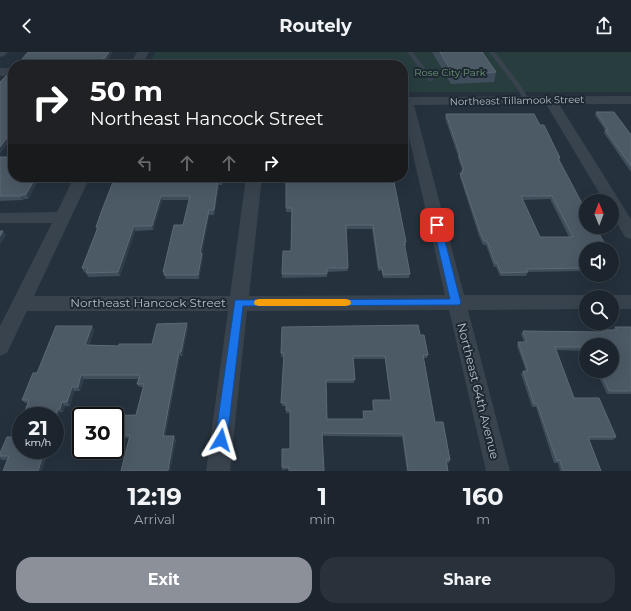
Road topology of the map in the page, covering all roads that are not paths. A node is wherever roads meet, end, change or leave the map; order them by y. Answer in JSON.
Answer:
{"nodes":[{"id":1,"x":410,"y":52,"type":"edge"},
{"id":2,"x":492,"y":52,"type":"edge"},
{"id":3,"x":431,"y":80,"type":"dead end"},
{"id":4,"x":527,"y":100,"type":"junction"},
{"id":5,"x":550,"y":100,"type":"junction"},
{"id":6,"x":631,"y":100,"type":"edge"},
{"id":7,"x":408,"y":101,"type":"edge"},
{"id":8,"x":408,"y":113,"type":"edge"},
{"id":9,"x":80,"y":182,"type":"edge"},
{"id":10,"x":253,"y":182,"type":"edge"},
{"id":11,"x":608,"y":194,"type":"edge"},
{"id":12,"x":619,"y":213,"type":"edge"},
{"id":13,"x":62,"y":217,"type":"junction"},
{"id":14,"x":0,"y":218,"type":"edge"},
{"id":15,"x":631,"y":233,"type":"edge"},
{"id":16,"x":579,"y":302,"type":"edge"},
{"id":17,"x":619,"y":302,"type":"edge"},
{"id":18,"x":631,"y":302,"type":"edge"},
{"id":19,"x":238,"y":303,"type":"junction"},
{"id":20,"x":456,"y":303,"type":"junction"},
{"id":21,"x":22,"y":304,"type":"junction"},
{"id":22,"x":0,"y":347,"type":"edge"},
{"id":23,"x":218,"y":471,"type":"edge"},
{"id":24,"x":498,"y":471,"type":"edge"}],
"edges":[{"from":1,"to":3,"type":"lane"},
{"from":2,"to":4,"type":"lane"},
{"from":4,"to":5,"type":"street","name":"Northeast Tillamook Street"},
{"from":4,"to":7,"type":"street","name":"Northeast Tillamook Street"},
{"from":5,"to":6,"type":"street","name":"Northeast Tillamook Street"},
{"from":5,"to":11,"type":"street"},
{"from":8,"to":20,"type":"street","name":"Northeast 64th Avenue"},
{"from":9,"to":13,"type":"street"},
{"from":10,"to":19,"type":"street"},
{"from":12,"to":15,"type":"street"},
{"from":13,"to":14,"type":"street"},
{"from":13,"to":21,"type":"street"},
{"from":16,"to":20,"type":"street","name":"Northeast Hancock Street"},
{"from":17,"to":18,"type":"street"},
{"from":19,"to":20,"type":"street","name":"Northeast Hancock Street"},
{"from":19,"to":21,"type":"street","name":"Northeast Hancock Street"},
{"from":19,"to":23,"type":"street"},
{"from":20,"to":24,"type":"street","name":"Northeast 64th Avenue"},
{"from":21,"to":22,"type":"street"}]}
